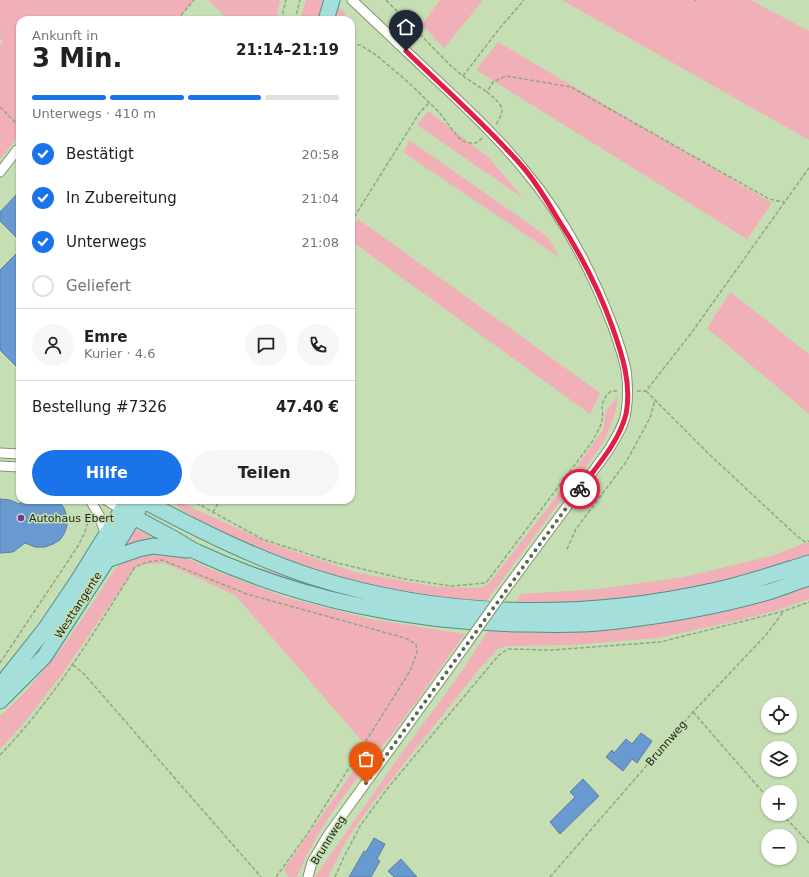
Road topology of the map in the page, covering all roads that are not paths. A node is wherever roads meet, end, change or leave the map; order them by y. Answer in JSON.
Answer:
{"nodes":[{"id":1,"x":332,"y":0,"type":"edge"},
{"id":2,"x":353,"y":1,"type":"edge"},
{"id":3,"x":327,"y":16,"type":"edge"},
{"id":4,"x":16,"y":151,"type":"edge"},
{"id":5,"x":0,"y":172,"type":"edge"},
{"id":6,"x":0,"y":453,"type":"edge"},
{"id":7,"x":16,"y":454,"type":"edge"},
{"id":8,"x":0,"y":466,"type":"edge"},
{"id":9,"x":16,"y":467,"type":"edge"},
{"id":10,"x":92,"y":504,"type":"edge"},
{"id":11,"x":116,"y":504,"type":"edge"},
{"id":12,"x":150,"y":504,"type":"edge"},
{"id":13,"x":169,"y":504,"type":"edge"},
{"id":14,"x":128,"y":509,"type":"edge"},
{"id":15,"x":177,"y":519,"type":"junction"},
{"id":16,"x":106,"y":536,"type":"junction"},
{"id":17,"x":194,"y":551,"type":"junction"},
{"id":18,"x":107,"y":560,"type":"junction"},
{"id":19,"x":809,"y":563,"type":"edge"},
{"id":20,"x":809,"y":578,"type":"edge"},
{"id":21,"x":0,"y":686,"type":"edge"},
{"id":22,"x":0,"y":701,"type":"edge"},
{"id":23,"x":308,"y":877,"type":"edge"}],
"edges":[{"from":1,"to":3,"type":"main road"},
{"from":2,"to":23,"type":"street","name":"Brunnweg","bridge":true},
{"from":4,"to":5,"type":"street"},
{"from":6,"to":7,"type":"street"},
{"from":8,"to":9,"type":"street"},
{"from":10,"to":16,"type":"street"},
{"from":11,"to":14,"type":"street"},
{"from":12,"to":15,"type":"main road"},
{"from":13,"to":15,"type":"main road"},
{"from":14,"to":16,"type":"main road","name":"Westtangente"},
{"from":14,"to":17,"type":"main road"},
{"from":14,"to":18,"type":"main road","name":"Westtangente"},
{"from":15,"to":19,"type":"main road"},
{"from":16,"to":21,"type":"main road","name":"Westtangente"},
{"from":17,"to":18,"type":"main road"},
{"from":17,"to":20,"type":"main road"},
{"from":18,"to":22,"type":"main road","name":"Westtangente"}]}
